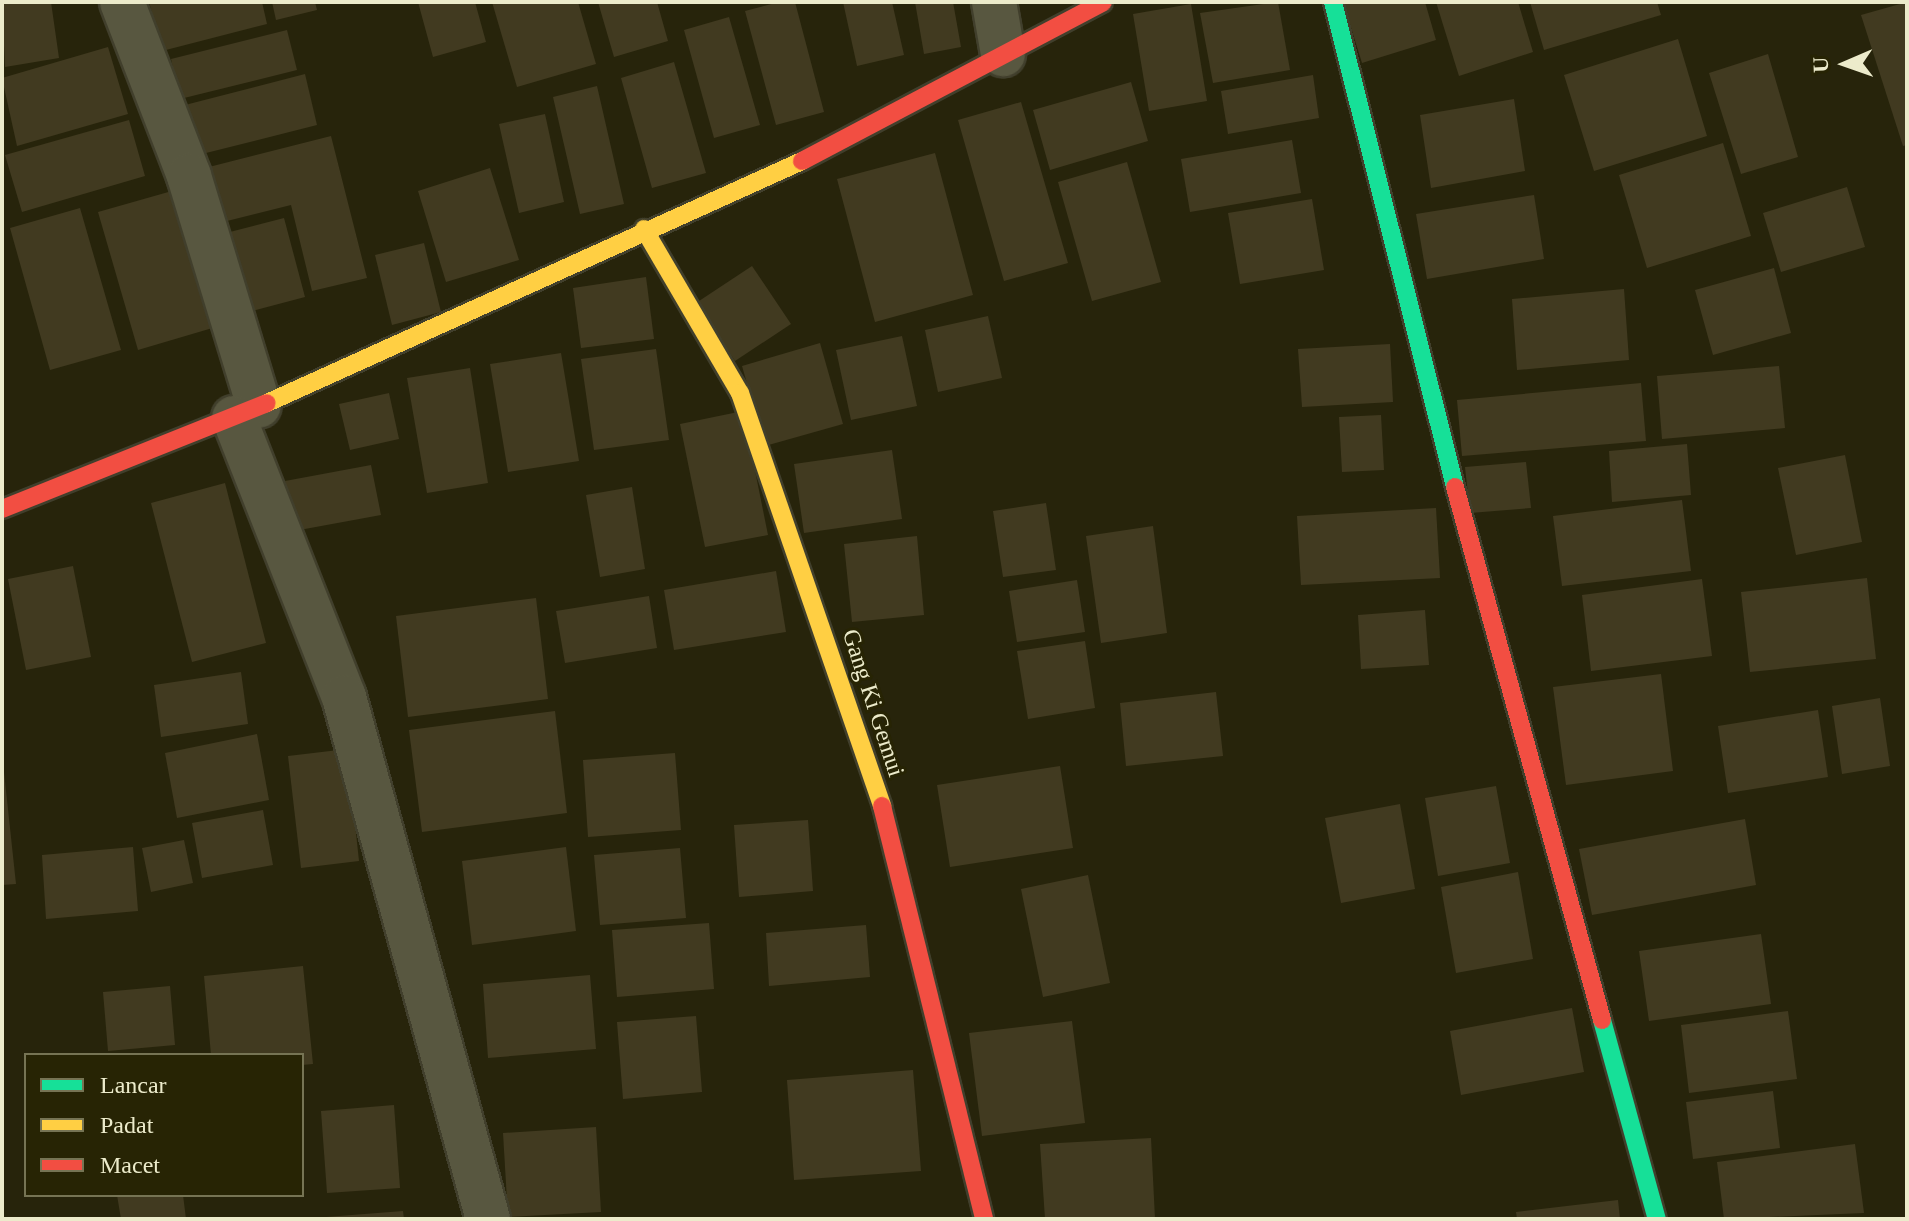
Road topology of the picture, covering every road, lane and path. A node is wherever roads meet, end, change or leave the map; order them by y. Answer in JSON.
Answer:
{"nodes":[{"id":1,"x":122,"y":2,"type":"edge"},
{"id":2,"x":994,"y":2,"type":"edge"},
{"id":3,"x":1103,"y":2,"type":"edge"},
{"id":4,"x":1333,"y":2,"type":"edge"},
{"id":5,"x":1003,"y":54,"type":"junction"},
{"id":6,"x":644,"y":229,"type":"junction"},
{"id":7,"x":246,"y":412,"type":"junction"},
{"id":8,"x":2,"y":509,"type":"edge"},
{"id":9,"x":488,"y":1219,"type":"edge"},
{"id":10,"x":984,"y":1219,"type":"edge"},
{"id":11,"x":1657,"y":1219,"type":"edge"}],
"edges":[{"from":1,"to":7,"type":"street"},
{"from":2,"to":5,"type":"street"},
{"from":3,"to":5,"type":"street"},
{"from":4,"to":11,"type":"street"},
{"from":5,"to":6,"type":"street"},
{"from":6,"to":7,"type":"street"},
{"from":6,"to":10,"type":"street","name":"Gang Ki Gemui"},
{"from":7,"to":8,"type":"street"},
{"from":7,"to":9,"type":"street"}]}
